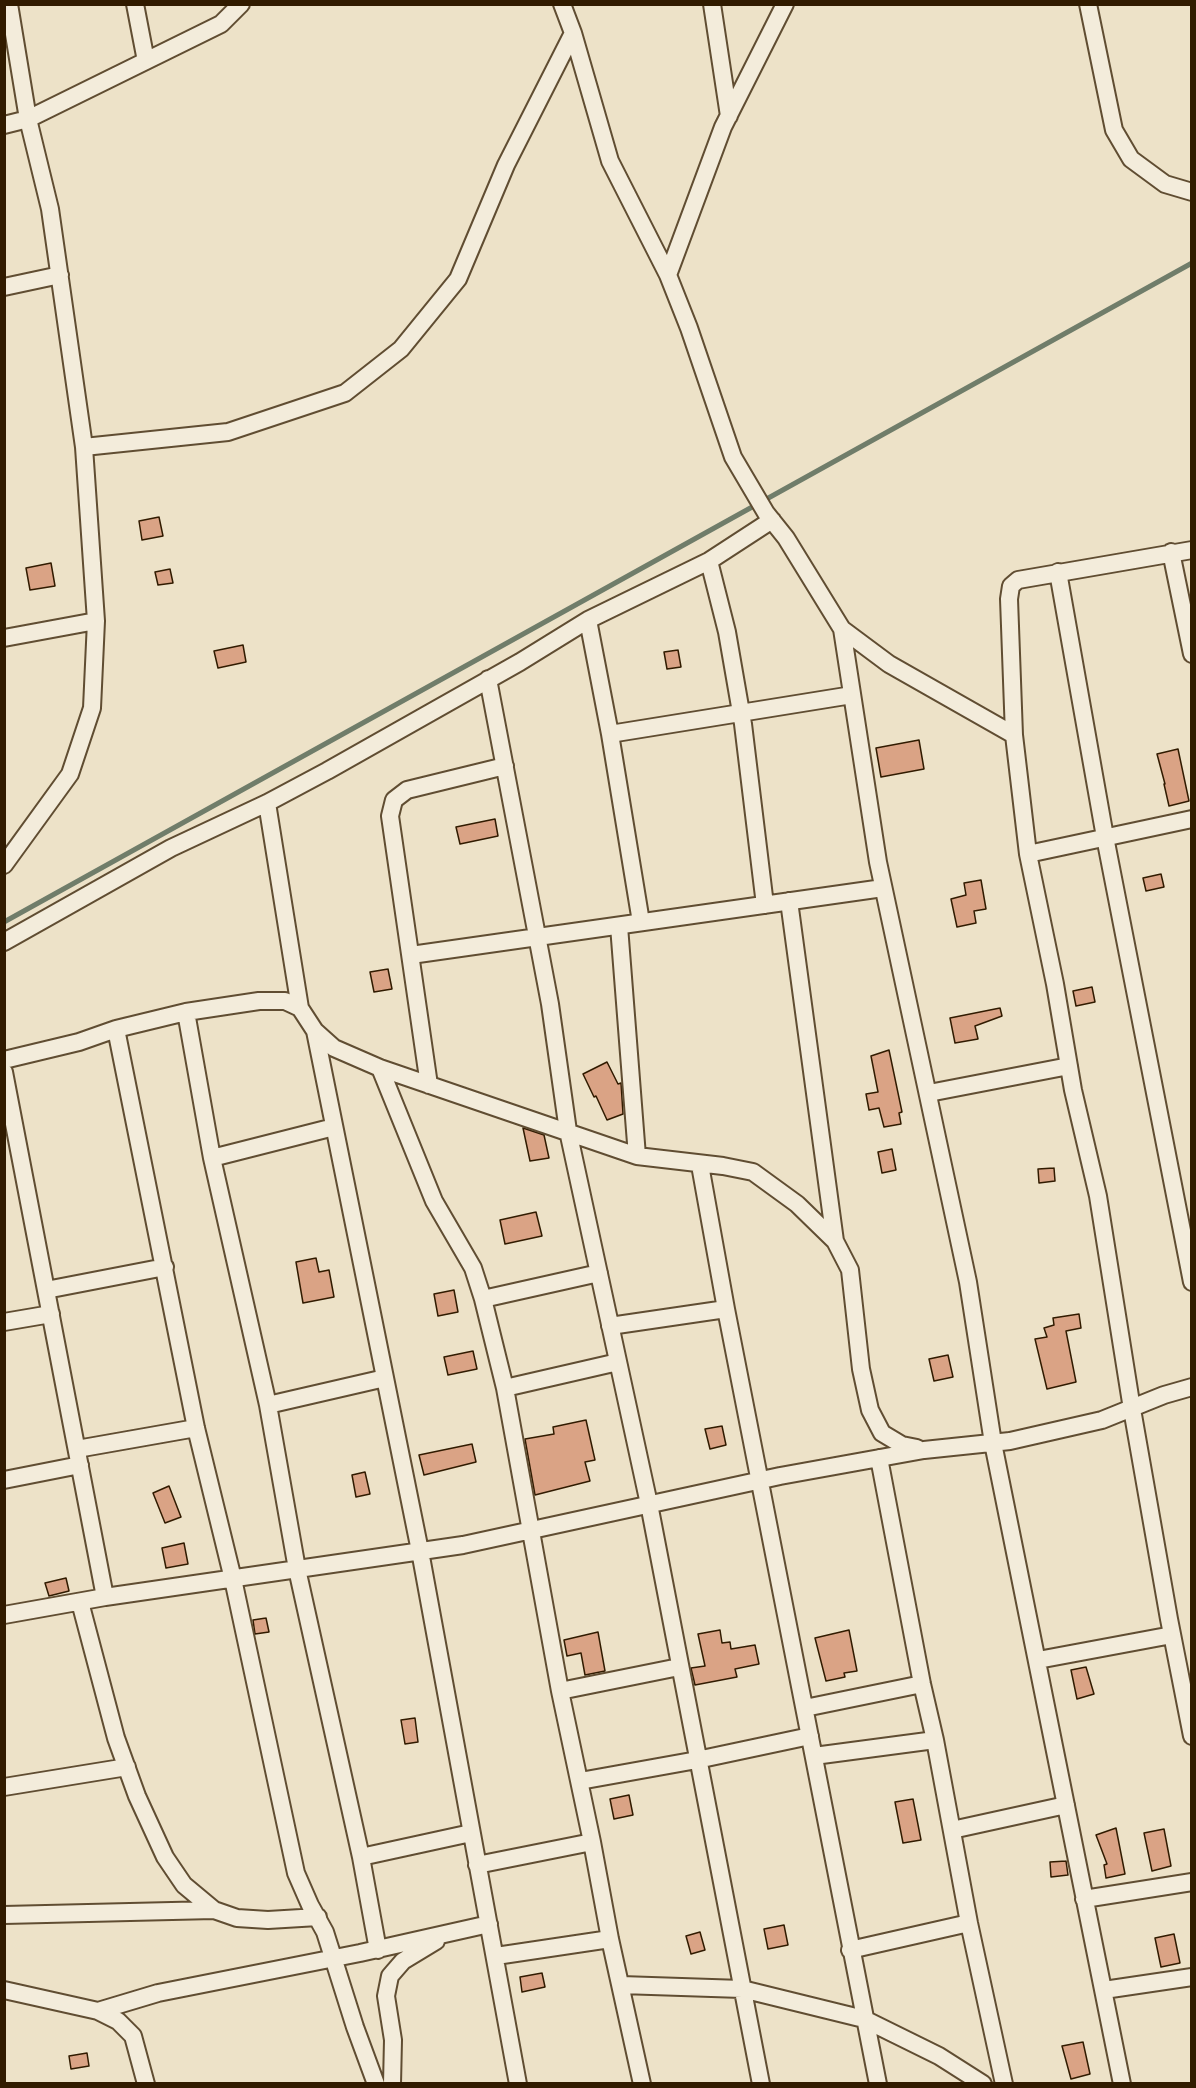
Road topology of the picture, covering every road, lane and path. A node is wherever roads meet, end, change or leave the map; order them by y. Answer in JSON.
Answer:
{"nodes":[{"id":1,"x":9,"y":4,"type":"edge"},
{"id":2,"x":135,"y":4,"type":"edge"},
{"id":3,"x":241,"y":4,"type":"edge"},
{"id":4,"x":562,"y":4,"type":"edge"},
{"id":5,"x":712,"y":4,"type":"edge"},
{"id":6,"x":785,"y":4,"type":"edge"},
{"id":7,"x":1088,"y":4,"type":"edge"},
{"id":8,"x":573,"y":33,"type":"junction"},
{"id":9,"x":146,"y":61,"type":"junction"},
{"id":10,"x":729,"y":116,"type":"junction"},
{"id":11,"x":28,"y":119,"type":"junction"},
{"id":12,"x":4,"y":125,"type":"edge"},
{"id":13,"x":1191,"y":192,"type":"edge"},
{"id":14,"x":60,"y":275,"type":"junction"},
{"id":15,"x":668,"y":275,"type":"junction"},
{"id":16,"x":4,"y":287,"type":"edge"},
{"id":17,"x":84,"y":447,"type":"junction"},
{"id":18,"x":772,"y":520,"type":"junction"},
{"id":19,"x":1191,"y":550,"type":"edge"},
{"id":20,"x":1171,"y":552,"type":"junction"},
{"id":21,"x":709,"y":561,"type":"junction"},
{"id":22,"x":1058,"y":572,"type":"junction"},
{"id":23,"x":588,"y":620,"type":"junction"},
{"id":24,"x":96,"y":621,"type":"junction"},
{"id":25,"x":842,"y":628,"type":"junction"},
{"id":26,"x":4,"y":638,"type":"edge"},
{"id":27,"x":1191,"y":654,"type":"edge"},
{"id":28,"x":488,"y":679,"type":"junction"},
{"id":29,"x":852,"y":695,"type":"junction"},
{"id":30,"x":741,"y":713,"type":"junction"},
{"id":31,"x":610,"y":735,"type":"junction"},
{"id":32,"x":1014,"y":735,"type":"junction"},
{"id":33,"x":505,"y":766,"type":"junction"},
{"id":34,"x":267,"y":803,"type":"junction"},
{"id":35,"x":1191,"y":819,"type":"edge"},
{"id":36,"x":1105,"y":837,"type":"junction"},
{"id":37,"x":1028,"y":854,"type":"junction"},
{"id":38,"x":4,"y":865,"type":"edge"},
{"id":39,"x":883,"y":888,"type":"junction"},
{"id":40,"x":789,"y":901,"type":"junction"},
{"id":41,"x":765,"y":905,"type":"junction"},
{"id":42,"x":641,"y":922,"type":"junction"},
{"id":43,"x":619,"y":926,"type":"junction"},
{"id":44,"x":538,"y":937,"type":"junction"},
{"id":45,"x":4,"y":942,"type":"edge"},
{"id":46,"x":411,"y":955,"type":"junction"},
{"id":47,"x":300,"y":1008,"type":"junction"},
{"id":48,"x":186,"y":1012,"type":"junction"},
{"id":49,"x":116,"y":1029,"type":"junction"},
{"id":50,"x":315,"y":1032,"type":"junction"},
{"id":51,"x":4,"y":1060,"type":"edge"},
{"id":52,"x":1069,"y":1066,"type":"junction"},
{"id":53,"x":380,"y":1068,"type":"junction"},
{"id":54,"x":4,"y":1072,"type":"edge"},
{"id":55,"x":429,"y":1085,"type":"junction"},
{"id":56,"x":929,"y":1093,"type":"junction"},
{"id":57,"x":334,"y":1127,"type":"junction"},
{"id":58,"x":568,"y":1131,"type":"junction"},
{"id":59,"x":637,"y":1156,"type":"junction"},
{"id":60,"x":212,"y":1158,"type":"junction"},
{"id":61,"x":700,"y":1165,"type":"junction"},
{"id":62,"x":835,"y":1241,"type":"junction"},
{"id":63,"x":165,"y":1267,"type":"junction"},
{"id":64,"x":599,"y":1273,"type":"junction"},
{"id":65,"x":1191,"y":1282,"type":"edge"},
{"id":66,"x":46,"y":1290,"type":"junction"},
{"id":67,"x":483,"y":1299,"type":"junction"},
{"id":68,"x":726,"y":1309,"type":"junction"},
{"id":69,"x":51,"y":1314,"type":"junction"},
{"id":70,"x":4,"y":1322,"type":"edge"},
{"id":71,"x":610,"y":1326,"type":"junction"},
{"id":72,"x":618,"y":1362,"type":"junction"},
{"id":73,"x":385,"y":1378,"type":"junction"},
{"id":74,"x":1191,"y":1387,"type":"edge"},
{"id":75,"x":505,"y":1389,"type":"junction"},
{"id":76,"x":268,"y":1405,"type":"junction"},
{"id":77,"x":1132,"y":1409,"type":"junction"},
{"id":78,"x":196,"y":1428,"type":"junction"},
{"id":79,"x":993,"y":1443,"type":"junction"},
{"id":80,"x":924,"y":1450,"type":"junction"},
{"id":81,"x":78,"y":1457,"type":"junction"},
{"id":82,"x":879,"y":1458,"type":"junction"},
{"id":83,"x":4,"y":1480,"type":"edge"},
{"id":84,"x":760,"y":1480,"type":"junction"},
{"id":85,"x":649,"y":1504,"type":"junction"},
{"id":86,"x":530,"y":1530,"type":"junction"},
{"id":87,"x":420,"y":1551,"type":"junction"},
{"id":88,"x":297,"y":1569,"type":"junction"},
{"id":89,"x":232,"y":1579,"type":"junction"},
{"id":90,"x":105,"y":1597,"type":"junction"},
{"id":91,"x":80,"y":1602,"type":"junction"},
{"id":92,"x":4,"y":1615,"type":"edge"},
{"id":93,"x":1172,"y":1635,"type":"junction"},
{"id":94,"x":1038,"y":1660,"type":"junction"},
{"id":95,"x":679,"y":1667,"type":"junction"},
{"id":96,"x":922,"y":1684,"type":"junction"},
{"id":97,"x":560,"y":1690,"type":"junction"},
{"id":98,"x":1188,"y":1698,"type":"edge"},
{"id":99,"x":805,"y":1708,"type":"junction"},
{"id":100,"x":810,"y":1736,"type":"junction"},
{"id":101,"x":1191,"y":1736,"type":"edge"},
{"id":102,"x":935,"y":1740,"type":"junction"},
{"id":103,"x":814,"y":1756,"type":"junction"},
{"id":104,"x":697,"y":1760,"type":"junction"},
{"id":105,"x":127,"y":1767,"type":"junction"},
{"id":106,"x":580,"y":1781,"type":"junction"},
{"id":107,"x":4,"y":1787,"type":"edge"},
{"id":108,"x":1066,"y":1805,"type":"junction"},
{"id":109,"x":952,"y":1830,"type":"junction"},
{"id":110,"x":471,"y":1833,"type":"junction"},
{"id":111,"x":592,"y":1842,"type":"junction"},
{"id":112,"x":360,"y":1857,"type":"junction"},
{"id":113,"x":477,"y":1864,"type":"junction"},
{"id":114,"x":1191,"y":1882,"type":"edge"},
{"id":115,"x":1084,"y":1899,"type":"junction"},
{"id":116,"x":214,"y":1910,"type":"junction"},
{"id":117,"x":4,"y":1915,"type":"edge"},
{"id":118,"x":318,"y":1917,"type":"junction"},
{"id":119,"x":969,"y":1923,"type":"junction"},
{"id":120,"x":489,"y":1924,"type":"junction"},
{"id":121,"x":449,"y":1933,"type":"junction"},
{"id":122,"x":610,"y":1939,"type":"junction"},
{"id":123,"x":378,"y":1950,"type":"junction"},
{"id":124,"x":850,"y":1950,"type":"junction"},
{"id":125,"x":496,"y":1956,"type":"junction"},
{"id":126,"x":333,"y":1958,"type":"junction"},
{"id":127,"x":1191,"y":1977,"type":"edge"},
{"id":128,"x":621,"y":1985,"type":"junction"},
{"id":129,"x":742,"y":1989,"type":"junction"},
{"id":130,"x":4,"y":1990,"type":"edge"},
{"id":131,"x":1104,"y":1990,"type":"junction"},
{"id":132,"x":98,"y":2011,"type":"junction"},
{"id":133,"x":864,"y":2019,"type":"junction"},
{"id":134,"x":640,"y":2083,"type":"edge"},
{"id":135,"x":146,"y":2084,"type":"edge"},
{"id":136,"x":376,"y":2084,"type":"edge"},
{"id":137,"x":392,"y":2084,"type":"edge"},
{"id":138,"x":518,"y":2084,"type":"edge"},
{"id":139,"x":761,"y":2084,"type":"edge"},
{"id":140,"x":878,"y":2084,"type":"edge"},
{"id":141,"x":983,"y":2084,"type":"edge"},
{"id":142,"x":1004,"y":2084,"type":"edge"},
{"id":143,"x":1122,"y":2084,"type":"edge"}],
"edges":[{"from":1,"to":11,"type":"street"},
{"from":2,"to":9,"type":"street"},
{"from":3,"to":9,"type":"street"},
{"from":4,"to":8,"type":"street"},
{"from":5,"to":10,"type":"street"},
{"from":6,"to":10,"type":"street"},
{"from":7,"to":13,"type":"street"},
{"from":8,"to":15,"type":"street"},
{"from":8,"to":17,"type":"street"},
{"from":9,"to":11,"type":"street"},
{"from":10,"to":15,"type":"street"},
{"from":11,"to":12,"type":"street"},
{"from":11,"to":14,"type":"street"},
{"from":14,"to":16,"type":"street"},
{"from":14,"to":17,"type":"street"},
{"from":15,"to":18,"type":"street"},
{"from":17,"to":24,"type":"street"},
{"from":18,"to":21,"type":"street"},
{"from":18,"to":25,"type":"street"},
{"from":19,"to":20,"type":"street"},
{"from":20,"to":22,"type":"street"},
{"from":20,"to":27,"type":"street"},
{"from":21,"to":23,"type":"street"},
{"from":21,"to":30,"type":"street"},
{"from":22,"to":32,"type":"street"},
{"from":22,"to":36,"type":"street"},
{"from":23,"to":28,"type":"street"},
{"from":23,"to":31,"type":"street"},
{"from":24,"to":26,"type":"street"},
{"from":24,"to":38,"type":"street"},
{"from":25,"to":29,"type":"street"},
{"from":25,"to":32,"type":"street"},
{"from":28,"to":33,"type":"street"},
{"from":28,"to":34,"type":"street"},
{"from":29,"to":30,"type":"street"},
{"from":29,"to":39,"type":"street"},
{"from":30,"to":31,"type":"street"},
{"from":30,"to":41,"type":"street"},
{"from":31,"to":42,"type":"street"},
{"from":32,"to":37,"type":"street"},
{"from":33,"to":44,"type":"street"},
{"from":33,"to":46,"type":"street"},
{"from":34,"to":45,"type":"street"},
{"from":34,"to":47,"type":"street"},
{"from":35,"to":36,"type":"street"},
{"from":36,"to":37,"type":"street"},
{"from":36,"to":65,"type":"street"},
{"from":37,"to":52,"type":"street"},
{"from":39,"to":40,"type":"street"},
{"from":39,"to":56,"type":"street"},
{"from":40,"to":41,"type":"street"},
{"from":40,"to":62,"type":"street"},
{"from":41,"to":42,"type":"street"},
{"from":42,"to":43,"type":"street"},
{"from":43,"to":44,"type":"street"},
{"from":43,"to":59,"type":"street"},
{"from":44,"to":46,"type":"street"},
{"from":44,"to":58,"type":"street"},
{"from":46,"to":55,"type":"street"},
{"from":47,"to":48,"type":"street"},
{"from":47,"to":50,"type":"street"},
{"from":48,"to":49,"type":"street"},
{"from":48,"to":60,"type":"street"},
{"from":49,"to":51,"type":"street"},
{"from":49,"to":63,"type":"street"},
{"from":50,"to":53,"type":"street"},
{"from":50,"to":57,"type":"street"},
{"from":52,"to":56,"type":"street"},
{"from":52,"to":77,"type":"street"},
{"from":53,"to":55,"type":"street"},
{"from":53,"to":67,"type":"street"},
{"from":54,"to":66,"type":"street"},
{"from":55,"to":58,"type":"street"},
{"from":56,"to":79,"type":"street"},
{"from":57,"to":60,"type":"street"},
{"from":57,"to":73,"type":"street"},
{"from":58,"to":59,"type":"street"},
{"from":58,"to":64,"type":"street"},
{"from":59,"to":61,"type":"street"},
{"from":60,"to":76,"type":"street"},
{"from":61,"to":62,"type":"street"},
{"from":61,"to":68,"type":"street"},
{"from":62,"to":80,"type":"street"},
{"from":63,"to":66,"type":"street"},
{"from":63,"to":78,"type":"street"},
{"from":64,"to":67,"type":"street"},
{"from":64,"to":71,"type":"street"},
{"from":66,"to":69,"type":"street"},
{"from":67,"to":75,"type":"street"},
{"from":68,"to":71,"type":"street"},
{"from":68,"to":84,"type":"street"},
{"from":69,"to":70,"type":"street"},
{"from":69,"to":81,"type":"street"},
{"from":71,"to":72,"type":"street"},
{"from":72,"to":75,"type":"street"},
{"from":72,"to":85,"type":"street"},
{"from":73,"to":76,"type":"street"},
{"from":73,"to":87,"type":"street"},
{"from":74,"to":77,"type":"street"},
{"from":75,"to":86,"type":"street"},
{"from":76,"to":88,"type":"street"},
{"from":77,"to":79,"type":"street"},
{"from":77,"to":93,"type":"street"},
{"from":78,"to":81,"type":"street"},
{"from":78,"to":89,"type":"street"},
{"from":79,"to":80,"type":"street"},
{"from":79,"to":94,"type":"street"},
{"from":80,"to":82,"type":"street"},
{"from":81,"to":83,"type":"street"},
{"from":81,"to":90,"type":"street"},
{"from":82,"to":84,"type":"street"},
{"from":82,"to":96,"type":"street"},
{"from":84,"to":85,"type":"street"},
{"from":84,"to":99,"type":"street"},
{"from":85,"to":86,"type":"street"},
{"from":85,"to":95,"type":"street"},
{"from":86,"to":87,"type":"street"},
{"from":86,"to":97,"type":"street"},
{"from":87,"to":88,"type":"street"},
{"from":87,"to":110,"type":"street"},
{"from":88,"to":89,"type":"street"},
{"from":88,"to":112,"type":"street"},
{"from":89,"to":90,"type":"street"},
{"from":89,"to":118,"type":"street"},
{"from":90,"to":91,"type":"street"},
{"from":91,"to":92,"type":"street"},
{"from":91,"to":105,"type":"street"},
{"from":93,"to":94,"type":"street"},
{"from":93,"to":98,"type":"street"},
{"from":94,"to":108,"type":"street"},
{"from":95,"to":97,"type":"street"},
{"from":95,"to":104,"type":"street"},
{"from":96,"to":99,"type":"street"},
{"from":96,"to":102,"type":"street"},
{"from":97,"to":106,"type":"street"},
{"from":98,"to":101,"type":"street"},
{"from":99,"to":100,"type":"street"},
{"from":100,"to":103,"type":"street"},
{"from":100,"to":104,"type":"street"},
{"from":102,"to":103,"type":"street"},
{"from":102,"to":109,"type":"street"},
{"from":103,"to":124,"type":"street"},
{"from":104,"to":106,"type":"street"},
{"from":104,"to":129,"type":"street"},
{"from":105,"to":107,"type":"street"},
{"from":105,"to":116,"type":"street"},
{"from":106,"to":111,"type":"street"},
{"from":108,"to":109,"type":"street"},
{"from":108,"to":115,"type":"street"},
{"from":109,"to":119,"type":"street"},
{"from":110,"to":112,"type":"street"},
{"from":110,"to":113,"type":"street"},
{"from":111,"to":113,"type":"street"},
{"from":111,"to":122,"type":"street"},
{"from":112,"to":123,"type":"street"},
{"from":113,"to":120,"type":"street"},
{"from":114,"to":115,"type":"street"},
{"from":115,"to":131,"type":"street"},
{"from":116,"to":117,"type":"street"},
{"from":116,"to":118,"type":"street"},
{"from":118,"to":126,"type":"street"},
{"from":119,"to":124,"type":"street"},
{"from":119,"to":142,"type":"street"},
{"from":120,"to":121,"type":"street"},
{"from":120,"to":125,"type":"street"},
{"from":121,"to":123,"type":"street"},
{"from":121,"to":137,"type":"street"},
{"from":122,"to":125,"type":"street"},
{"from":122,"to":128,"type":"street"},
{"from":123,"to":126,"type":"street"},
{"from":124,"to":133,"type":"street"},
{"from":125,"to":138,"type":"street"},
{"from":126,"to":132,"type":"street"},
{"from":126,"to":136,"type":"street"},
{"from":127,"to":131,"type":"street"},
{"from":128,"to":129,"type":"street"},
{"from":128,"to":134,"type":"street"},
{"from":129,"to":133,"type":"street"},
{"from":129,"to":139,"type":"street"},
{"from":130,"to":132,"type":"street"},
{"from":131,"to":143,"type":"street"},
{"from":132,"to":135,"type":"street"},
{"from":133,"to":140,"type":"street"},
{"from":133,"to":141,"type":"street"}]}
